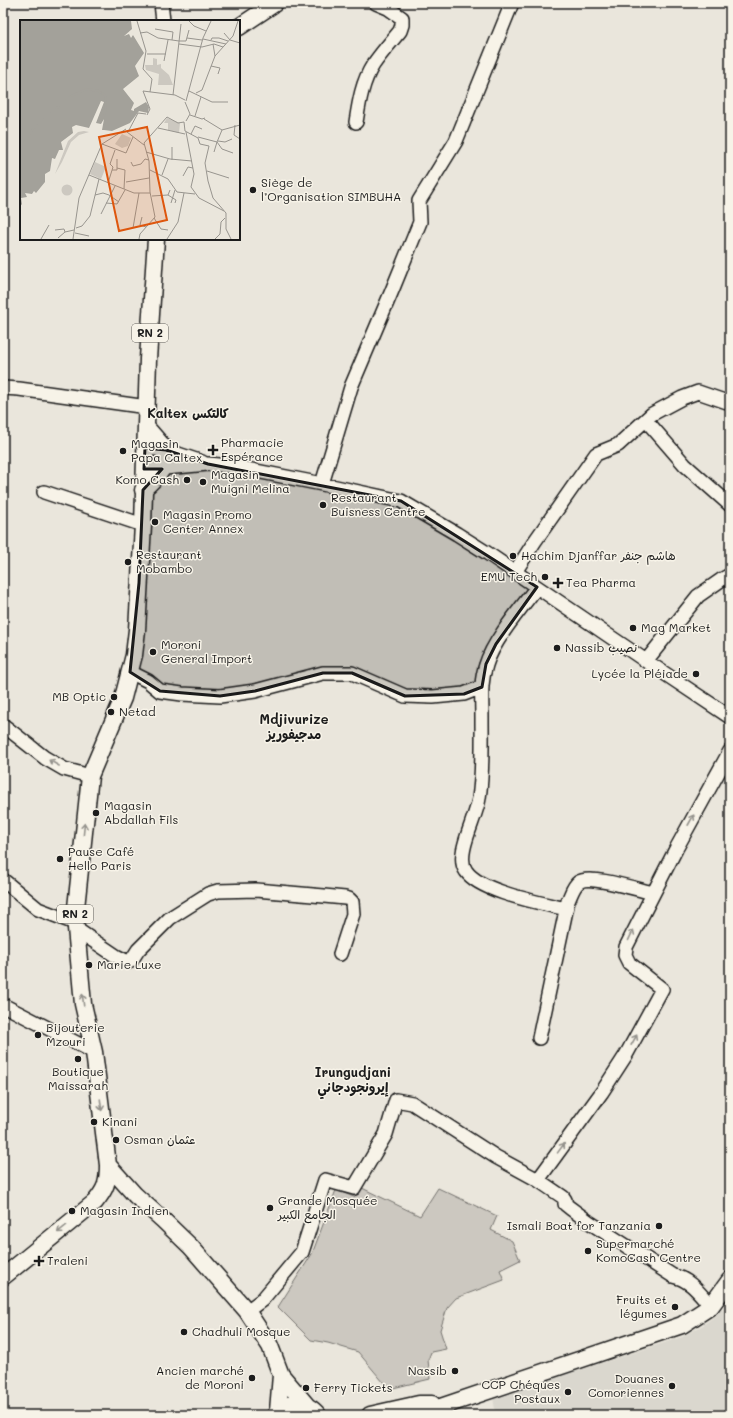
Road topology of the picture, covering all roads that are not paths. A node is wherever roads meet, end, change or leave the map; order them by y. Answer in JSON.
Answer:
{"nodes":[{"id":1,"x":162,"y":3,"type":"edge"},
{"id":2,"x":275,"y":3,"type":"edge"},
{"id":3,"x":376,"y":3,"type":"edge"},
{"id":4,"x":512,"y":3,"type":"edge"},
{"id":5,"x":163,"y":20,"type":"edge"},
{"id":6,"x":240,"y":26,"type":"edge"},
{"id":7,"x":356,"y":122,"type":"dead end"},
{"id":8,"x":156,"y":240,"type":"edge"},
{"id":9,"x":3,"y":388,"type":"edge"},
{"id":10,"x":730,"y":402,"type":"edge"},
{"id":11,"x":147,"y":407,"type":"junction"},
{"id":12,"x":646,"y":420,"type":"junction"},
{"id":13,"x":146,"y":427,"type":"junction"},
{"id":14,"x":145,"y":448,"type":"junction"},
{"id":15,"x":166,"y":450,"type":"junction"},
{"id":16,"x":208,"y":464,"type":"junction"},
{"id":17,"x":144,"y":469,"type":"junction"},
{"id":18,"x":163,"y":469,"type":"junction"},
{"id":19,"x":322,"y":484,"type":"junction"},
{"id":20,"x":143,"y":490,"type":"junction"},
{"id":21,"x":44,"y":492,"type":"dead end"},
{"id":22,"x":730,"y":505,"type":"edge"},
{"id":23,"x":143,"y":525,"type":"junction"},
{"id":24,"x":515,"y":572,"type":"junction"},
{"id":25,"x":730,"y":575,"type":"edge"},
{"id":26,"x":536,"y":587,"type":"junction"},
{"id":27,"x":646,"y":661,"type":"junction"},
{"id":28,"x":130,"y":672,"type":"junction"},
{"id":29,"x":482,"y":687,"type":"junction"},
{"id":30,"x":730,"y":717,"type":"edge"},
{"id":31,"x":3,"y":725,"type":"edge"},
{"id":32,"x":730,"y":751,"type":"edge"},
{"id":33,"x":90,"y":776,"type":"junction"},
{"id":34,"x":3,"y":880,"type":"edge"},
{"id":35,"x":653,"y":893,"type":"junction"},
{"id":36,"x":566,"y":909,"type":"junction"},
{"id":37,"x":75,"y":926,"type":"junction"},
{"id":38,"x":340,"y":954,"type":"dead end"},
{"id":39,"x":3,"y":1005,"type":"edge"},
{"id":40,"x":539,"y":1038,"type":"dead end"},
{"id":41,"x":94,"y":1052,"type":"junction"},
{"id":42,"x":108,"y":1165,"type":"junction"},
{"id":43,"x":538,"y":1180,"type":"junction"},
{"id":44,"x":102,"y":1193,"type":"junction"},
{"id":45,"x":135,"y":1196,"type":"junction"},
{"id":46,"x":3,"y":1276,"type":"edge"},
{"id":47,"x":730,"y":1280,"type":"edge"},
{"id":48,"x":711,"y":1306,"type":"junction"},
{"id":49,"x":247,"y":1311,"type":"junction"},
{"id":50,"x":282,"y":1375,"type":"junction"},
{"id":51,"x":444,"y":1405,"type":"junction"},
{"id":52,"x":316,"y":1412,"type":"edge"},
{"id":53,"x":277,"y":1413,"type":"edge"},
{"id":54,"x":370,"y":1415,"type":"edge"},
{"id":55,"x":417,"y":1415,"type":"edge"}],
"edges":[{"from":1,"to":5,"type":"street"},
{"from":2,"to":6,"type":"main road"},
{"from":3,"to":7,"type":"street"},
{"from":4,"to":19,"type":"street"},
{"from":8,"to":11,"type":"main road","number":"RN 2"},
{"from":9,"to":11,"type":"street"},
{"from":10,"to":12,"type":"street"},
{"from":11,"to":13,"type":"main road","number":"RN 2"},
{"from":12,"to":22,"type":"street"},
{"from":12,"to":24,"type":"street"},
{"from":13,"to":14,"type":"main road","number":"RN 2"},
{"from":13,"to":15,"type":"main road"},
{"from":14,"to":15,"type":"street"},
{"from":14,"to":17,"type":"main road","number":"RN 2"},
{"from":15,"to":16,"type":"street"},
{"from":15,"to":18,"type":"main road"},
{"from":16,"to":18,"type":"street"},
{"from":16,"to":19,"type":"street"},
{"from":17,"to":18,"type":"street"},
{"from":17,"to":20,"type":"main road","number":"RN 2"},
{"from":18,"to":20,"type":"main road"},
{"from":19,"to":24,"type":"street"},
{"from":20,"to":23,"type":"main road","number":"RN 2"},
{"from":21,"to":23,"type":"street"},
{"from":23,"to":28,"type":"main road","number":"RN 2"},
{"from":24,"to":26,"type":"street"},
{"from":25,"to":27,"type":"street"},
{"from":26,"to":27,"type":"street"},
{"from":26,"to":29,"type":"street"},
{"from":27,"to":30,"type":"street"},
{"from":28,"to":29,"type":"street"},
{"from":28,"to":33,"type":"main road","number":"RN 2"},
{"from":29,"to":36,"type":"street"},
{"from":33,"to":31,"type":"street","one_way":true},
{"from":35,"to":32,"type":"street","one_way":true},
{"from":37,"to":33,"type":"main road","number":"RN 2","one_way":true},
{"from":34,"to":37,"type":"street"},
{"from":35,"to":36,"type":"street"},
{"from":43,"to":35,"type":"street","one_way":true},
{"from":36,"to":40,"type":"street"},
{"from":37,"to":38,"type":"street"},
{"from":41,"to":37,"type":"main road","number":"RN 2","one_way":true},
{"from":39,"to":41,"type":"street"},
{"from":41,"to":42,"type":"main road","number":"RN 2","one_way":true},
{"from":42,"to":44,"type":"main road","number":"RN 2"},
{"from":42,"to":45,"type":"main road"},
{"from":43,"to":48,"type":"street"},
{"from":43,"to":49,"type":"street"},
{"from":44,"to":45,"type":"main road"},
{"from":44,"to":46,"type":"main road","number":"RN 2","one_way":true},
{"from":45,"to":49,"type":"main road"},
{"from":47,"to":48,"type":"main road"},
{"from":48,"to":51,"type":"main road"},
{"from":49,"to":50,"type":"main road"},
{"from":50,"to":52,"type":"main road"},
{"from":50,"to":53,"type":"main road"},
{"from":51,"to":54,"type":"main road"},
{"from":51,"to":55,"type":"main road"},
{"from":52,"to":53,"type":"main road"}]}
